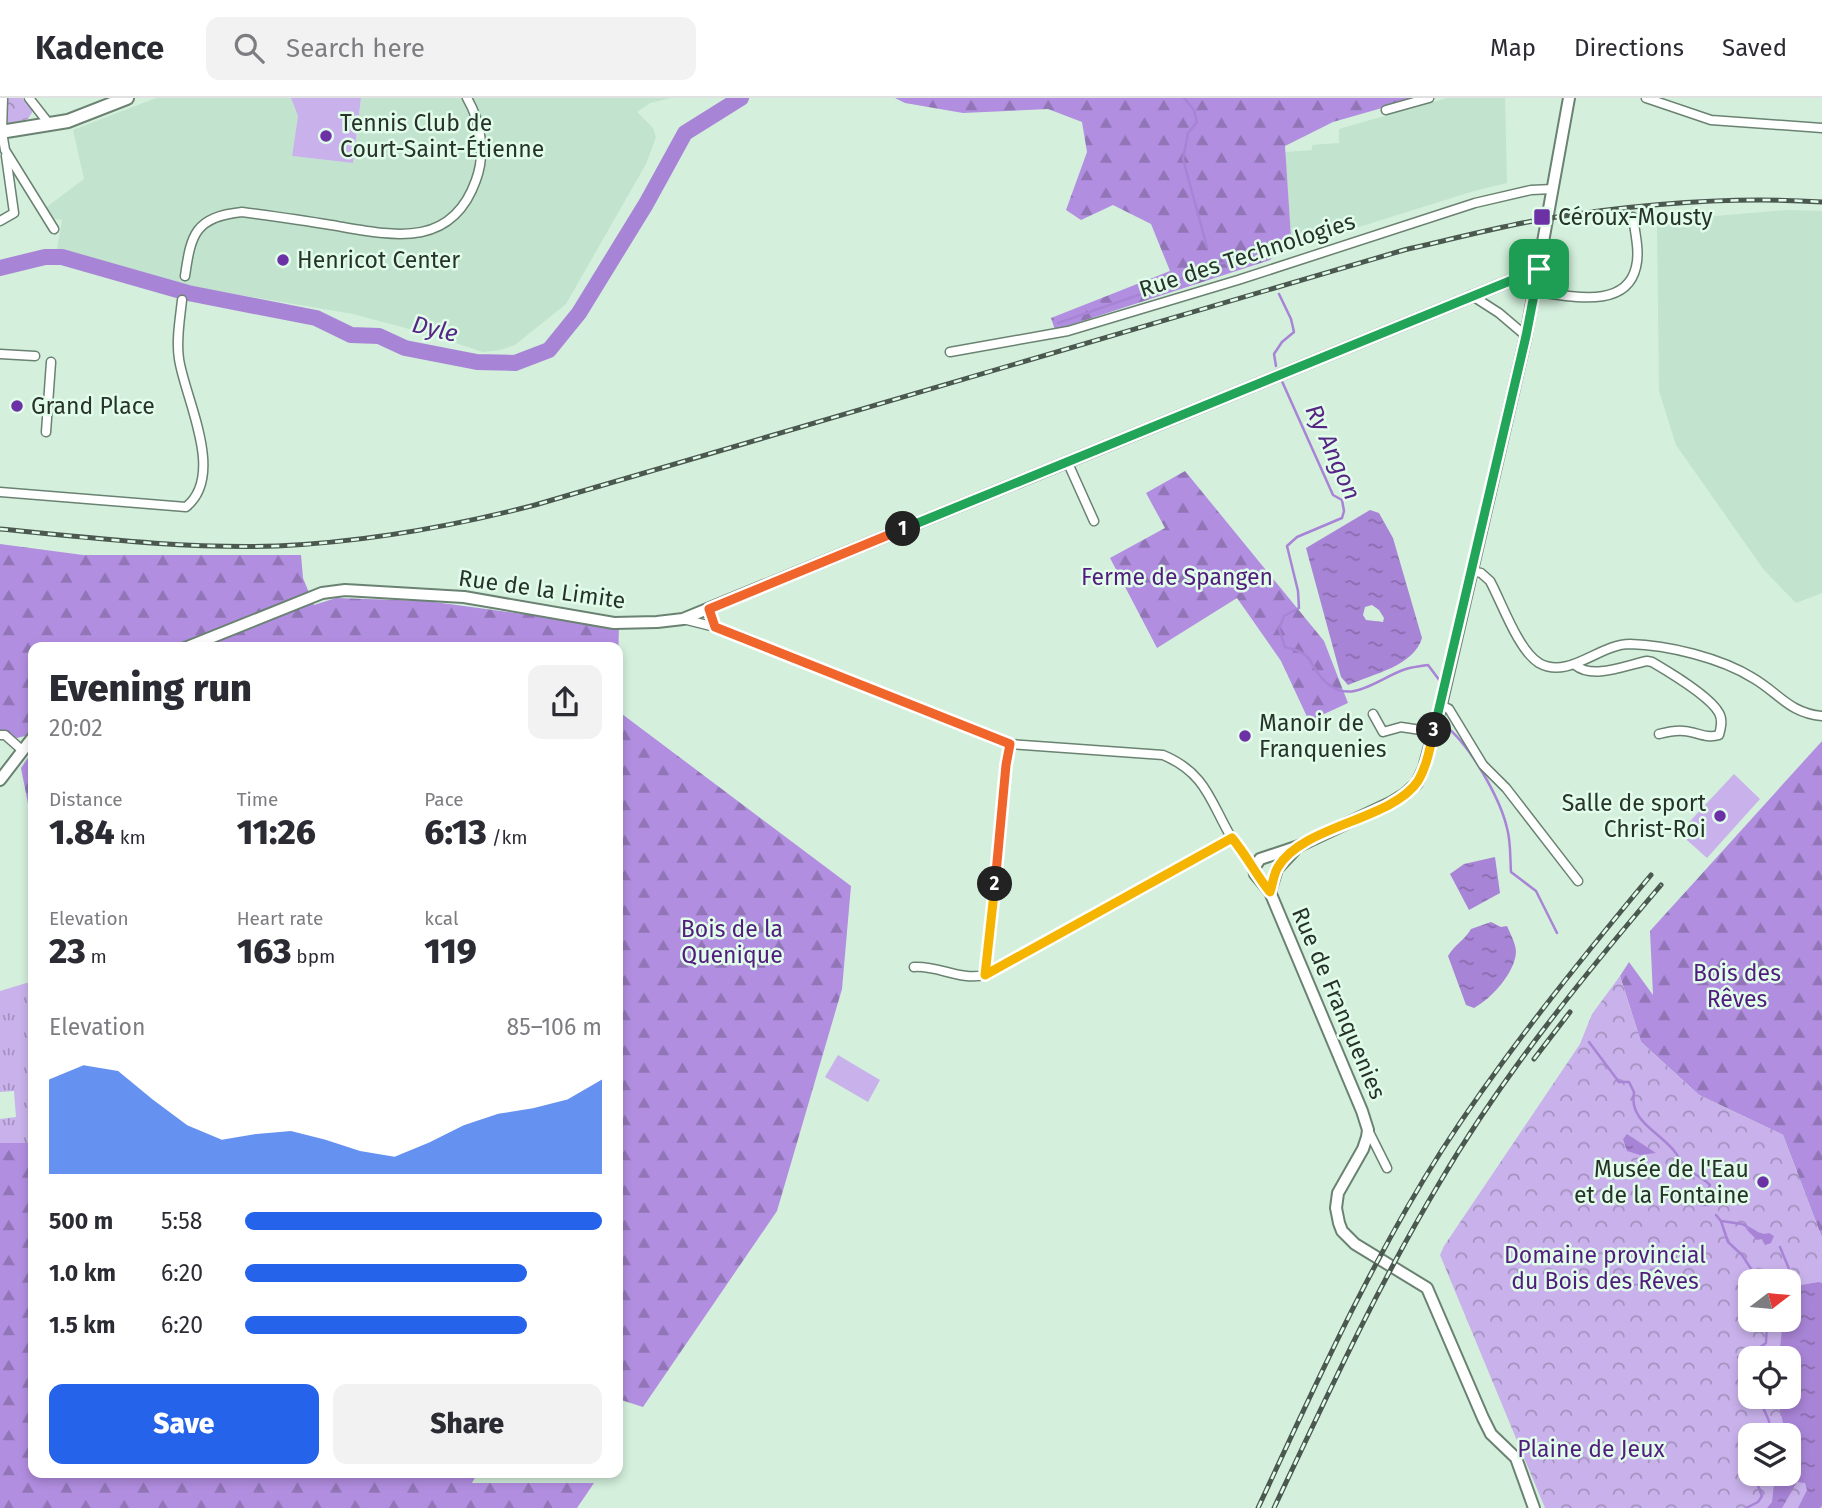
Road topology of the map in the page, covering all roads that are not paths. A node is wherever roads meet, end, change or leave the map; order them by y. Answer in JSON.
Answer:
{"nodes":[{"id":1,"x":3,"y":98,"type":"edge"},
{"id":2,"x":29,"y":98,"type":"edge"},
{"id":3,"x":127,"y":98,"type":"edge"},
{"id":4,"x":467,"y":98,"type":"edge"},
{"id":5,"x":1429,"y":98,"type":"edge"},
{"id":6,"x":1569,"y":98,"type":"edge"},
{"id":7,"x":1646,"y":98,"type":"edge"},
{"id":8,"x":1386,"y":110,"type":"dead end"},
{"id":9,"x":50,"y":125,"type":"junction"},
{"id":10,"x":1822,"y":128,"type":"edge"},
{"id":11,"x":1,"y":132,"type":"edge"},
{"id":12,"x":5,"y":150,"type":"junction"},
{"id":13,"x":1553,"y":189,"type":"junction"},
{"id":14,"x":1633,"y":218,"type":"dead end"},
{"id":15,"x":0,"y":221,"type":"edge"},
{"id":16,"x":54,"y":229,"type":"dead end"},
{"id":17,"x":1539,"y":269,"type":"junction"},
{"id":18,"x":185,"y":276,"type":"dead end"},
{"id":19,"x":1535,"y":292,"type":"junction"},
{"id":20,"x":1471,"y":295,"type":"junction"},
{"id":21,"x":182,"y":300,"type":"dead end"},
{"id":22,"x":1526,"y":336,"type":"junction"},
{"id":23,"x":950,"y":352,"type":"dead end"},
{"id":24,"x":0,"y":354,"type":"edge"},
{"id":25,"x":35,"y":356,"type":"dead end"},
{"id":26,"x":51,"y":362,"type":"dead end"},
{"id":27,"x":46,"y":432,"type":"dead end"},
{"id":28,"x":1067,"y":461,"type":"junction"},
{"id":29,"x":0,"y":492,"type":"edge"},
{"id":30,"x":1094,"y":521,"type":"dead end"},
{"id":31,"x":1472,"y":571,"type":"junction"},
{"id":32,"x":709,"y":609,"type":"junction"},
{"id":33,"x":683,"y":619,"type":"junction"},
{"id":34,"x":715,"y":627,"type":"junction"},
{"id":35,"x":200,"y":642,"type":"edge"},
{"id":36,"x":1575,"y":665,"type":"junction"},
{"id":37,"x":1441,"y":705,"type":"junction"},
{"id":38,"x":1373,"y":714,"type":"dead end"},
{"id":39,"x":1822,"y":716,"type":"edge"},
{"id":40,"x":1434,"y":732,"type":"junction"},
{"id":41,"x":0,"y":734,"type":"edge"},
{"id":42,"x":1659,"y":734,"type":"dead end"},
{"id":43,"x":28,"y":743,"type":"edge"},
{"id":44,"x":1010,"y":744,"type":"junction"},
{"id":45,"x":22,"y":750,"type":"junction"},
{"id":46,"x":0,"y":780,"type":"edge"},
{"id":47,"x":1232,"y":838,"type":"junction"},
{"id":48,"x":1299,"y":846,"type":"junction"},
{"id":49,"x":1261,"y":861,"type":"junction"},
{"id":50,"x":1271,"y":875,"type":"junction"},
{"id":51,"x":1578,"y":881,"type":"dead end"},
{"id":52,"x":914,"y":967,"type":"dead end"},
{"id":53,"x":985,"y":975,"type":"junction"},
{"id":54,"x":1368,"y":1130,"type":"junction"},
{"id":55,"x":1387,"y":1168,"type":"dead end"},
{"id":56,"x":1534,"y":1508,"type":"edge"}],
"edges":[{"from":1,"to":11,"type":"street"},
{"from":2,"to":9,"type":"street"},
{"from":3,"to":9,"type":"main road"},
{"from":4,"to":18,"type":"street"},
{"from":5,"to":8,"type":"street"},
{"from":6,"to":13,"type":"street"},
{"from":7,"to":10,"type":"street"},
{"from":9,"to":11,"type":"main road"},
{"from":11,"to":12,"type":"street"},
{"from":12,"to":15,"type":"street"},
{"from":12,"to":16,"type":"street"},
{"from":13,"to":17,"type":"street"},
{"from":13,"to":23,"type":"street","name":"Rue des Technologies"},
{"from":14,"to":19,"type":"street"},
{"from":17,"to":19,"type":"street"},
{"from":17,"to":20,"type":"street","name":"Rue de la Limite"},
{"from":19,"to":22,"type":"street"},
{"from":20,"to":22,"type":"street"},
{"from":20,"to":28,"type":"street","name":"Rue de la Limite"},
{"from":21,"to":29,"type":"street"},
{"from":22,"to":31,"type":"street"},
{"from":24,"to":25,"type":"street"},
{"from":26,"to":27,"type":"street"},
{"from":28,"to":30,"type":"street"},
{"from":28,"to":32,"type":"street","name":"Rue de la Limite"},
{"from":31,"to":36,"type":"street"},
{"from":31,"to":37,"type":"street"},
{"from":32,"to":33,"type":"street","name":"Rue de la Limite"},
{"from":32,"to":34,"type":"street"},
{"from":33,"to":34,"type":"street"},
{"from":33,"to":35,"type":"street","name":"Rue de la Limite"},
{"from":34,"to":44,"type":"street"},
{"from":36,"to":39,"type":"street"},
{"from":36,"to":42,"type":"street"},
{"from":37,"to":40,"type":"street"},
{"from":37,"to":51,"type":"street"},
{"from":38,"to":40,"type":"street"},
{"from":40,"to":48,"type":"street"},
{"from":41,"to":45,"type":"street"},
{"from":43,"to":45,"type":"street"},
{"from":44,"to":47,"type":"street"},
{"from":44,"to":53,"type":"street"},
{"from":45,"to":46,"type":"street"},
{"from":47,"to":49,"type":"street"},
{"from":47,"to":53,"type":"street"},
{"from":48,"to":49,"type":"street"},
{"from":48,"to":50,"type":"street"},
{"from":49,"to":50,"type":"street"},
{"from":49,"to":50,"type":"street"},
{"from":50,"to":54,"type":"street","name":"Rue de Franquenies"},
{"from":52,"to":53,"type":"street"},
{"from":54,"to":55,"type":"street"},
{"from":54,"to":56,"type":"street"}]}
